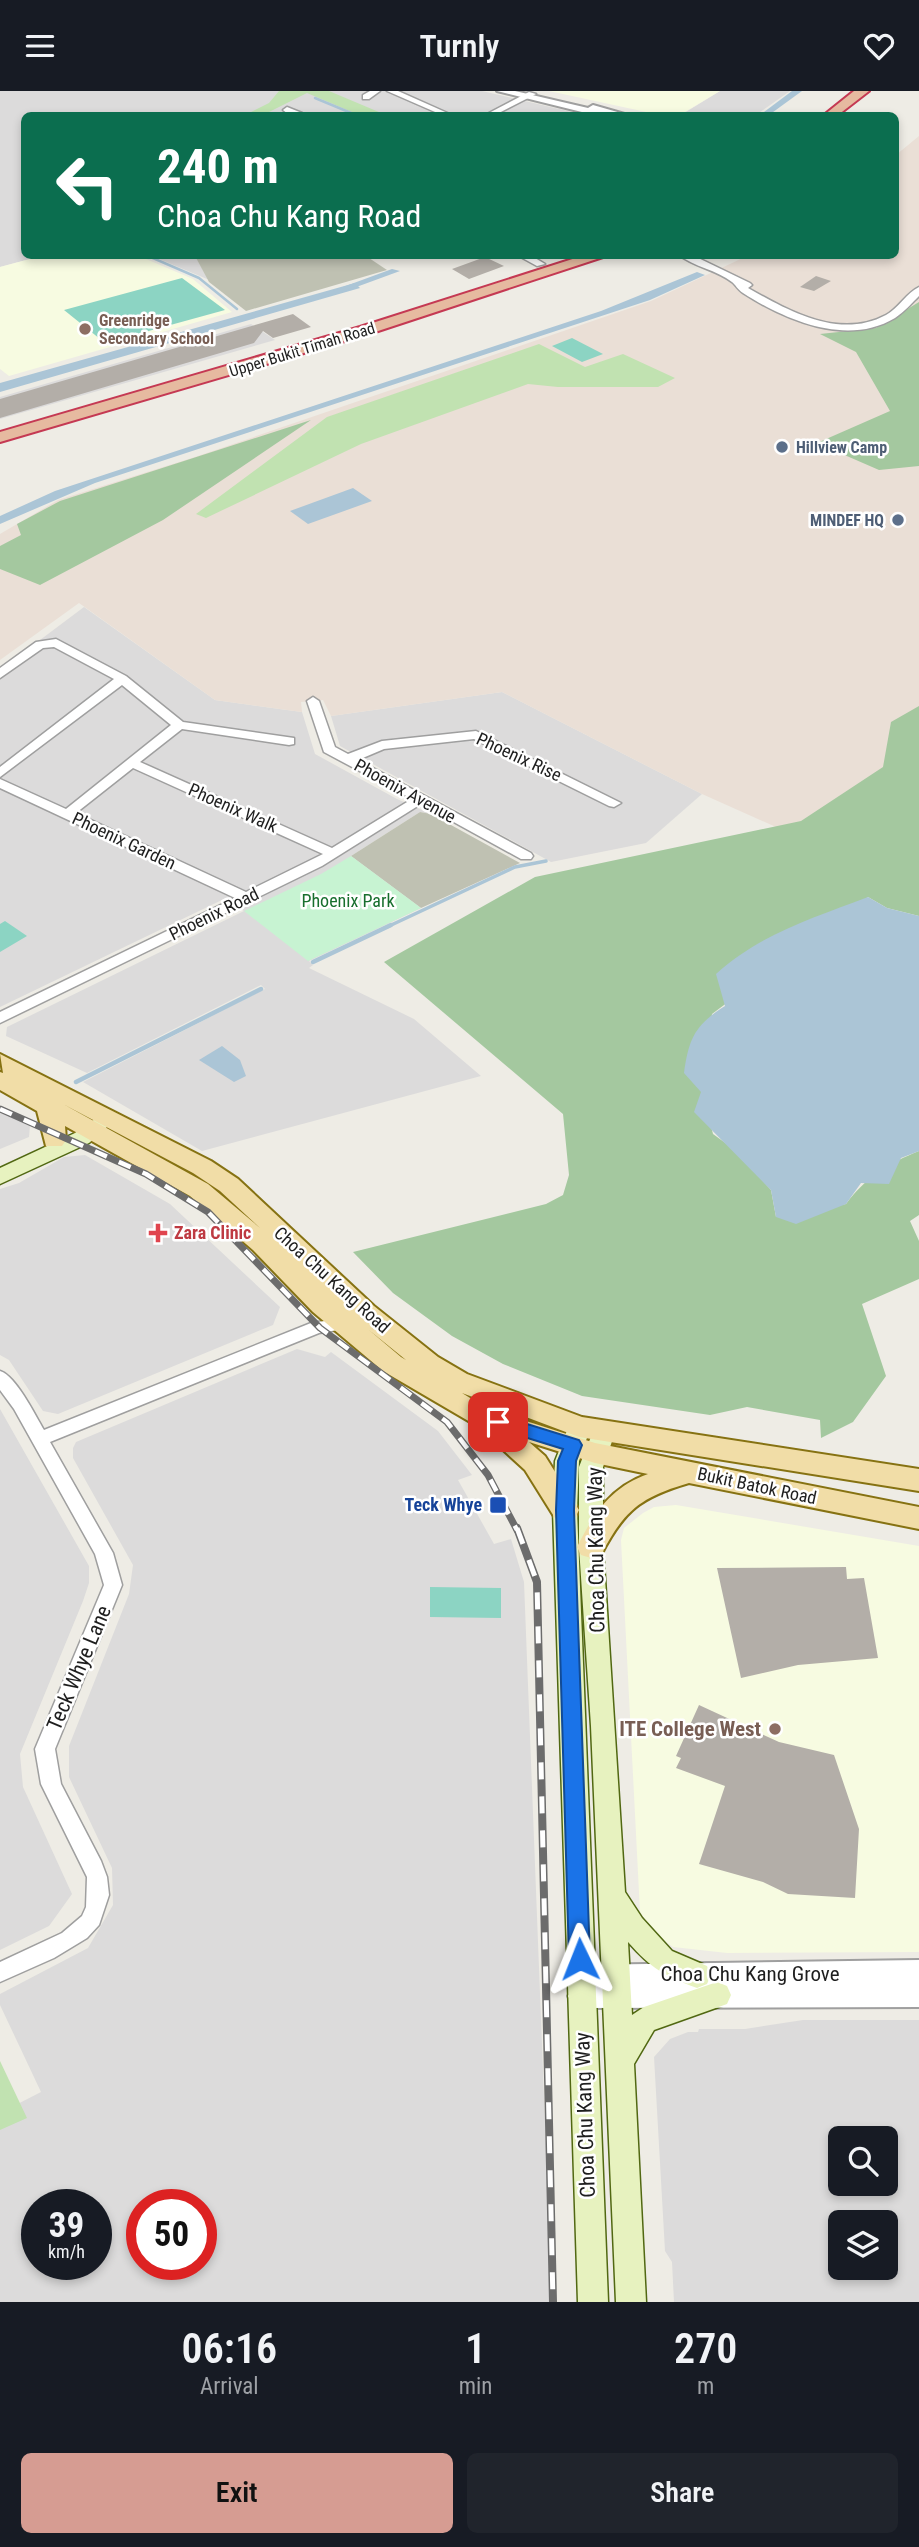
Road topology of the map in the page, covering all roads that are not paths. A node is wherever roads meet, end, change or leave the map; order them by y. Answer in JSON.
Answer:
{"nodes":[{"id":1,"x":376,"y":91,"type":"edge"},
{"id":2,"x":391,"y":91,"type":"edge"},
{"id":3,"x":502,"y":91,"type":"edge"},
{"id":4,"x":843,"y":91,"type":"edge"},
{"id":5,"x":862,"y":91,"type":"edge"},
{"id":6,"x":526,"y":94,"type":"edge"},
{"id":7,"x":366,"y":97,"type":"dead end"},
{"id":8,"x":287,"y":110,"type":"dead end"},
{"id":9,"x":292,"y":112,"type":"edge"},
{"id":10,"x":440,"y":112,"type":"edge"},
{"id":11,"x":494,"y":112,"type":"edge"},
{"id":12,"x":591,"y":112,"type":"edge"},
{"id":13,"x":815,"y":112,"type":"edge"},
{"id":14,"x":834,"y":112,"type":"edge"},
{"id":15,"x":529,"y":259,"type":"edge"},
{"id":16,"x":556,"y":259,"type":"edge"},
{"id":17,"x":589,"y":259,"type":"edge"},
{"id":18,"x":690,"y":259,"type":"edge"},
{"id":19,"x":540,"y":264,"type":"junction"},
{"id":20,"x":919,"y":290,"type":"edge"},
{"id":21,"x":148,"y":385,"type":"junction"},
{"id":22,"x":0,"y":423,"type":"edge"},
{"id":23,"x":0,"y":429,"type":"edge"},
{"id":24,"x":0,"y":437,"type":"edge"},
{"id":25,"x":0,"y":674,"type":"edge"},
{"id":26,"x":122,"y":679,"type":"junction"},
{"id":27,"x":313,"y":701,"type":"dead end"},
{"id":28,"x":179,"y":725,"type":"junction"},
{"id":29,"x":289,"y":741,"type":"dead end"},
{"id":30,"x":348,"y":759,"type":"junction"},
{"id":31,"x":132,"y":763,"type":"junction"},
{"id":32,"x":0,"y":773,"type":"edge"},
{"id":33,"x":0,"y":783,"type":"edge"},
{"id":34,"x":421,"y":799,"type":"junction"},
{"id":35,"x":592,"y":808,"type":"dead end"},
{"id":36,"x":68,"y":814,"type":"junction"},
{"id":37,"x":333,"y":853,"type":"junction"},
{"id":38,"x":526,"y":856,"type":"dead end"},
{"id":39,"x":247,"y":898,"type":"junction"},
{"id":40,"x":0,"y":1018,"type":"edge"},
{"id":41,"x":0,"y":1062,"type":"edge"},
{"id":42,"x":0,"y":1080,"type":"edge"},
{"id":43,"x":45,"y":1104,"type":"junction"},
{"id":44,"x":92,"y":1121,"type":"junction"},
{"id":45,"x":54,"y":1140,"type":"junction"},
{"id":46,"x":0,"y":1164,"type":"edge"},
{"id":47,"x":0,"y":1177,"type":"edge"},
{"id":48,"x":319,"y":1316,"type":"junction"},
{"id":49,"x":0,"y":1377,"type":"edge"},
{"id":50,"x":480,"y":1416,"type":"junction"},
{"id":51,"x":40,"y":1439,"type":"junction"},
{"id":52,"x":588,"y":1439,"type":"junction"},
{"id":53,"x":690,"y":1472,"type":"junction"},
{"id":54,"x":919,"y":1480,"type":"edge"},
{"id":55,"x":565,"y":1510,"type":"junction"},
{"id":56,"x":919,"y":1518,"type":"edge"},
{"id":57,"x":591,"y":1547,"type":"junction"},
{"id":58,"x":611,"y":1893,"type":"junction"},
{"id":59,"x":0,"y":1972,"type":"edge"},
{"id":60,"x":919,"y":1972,"type":"edge"},
{"id":61,"x":697,"y":1975,"type":"junction"},
{"id":62,"x":617,"y":1985,"type":"junction"},
{"id":63,"x":581,"y":1987,"type":"junction"},
{"id":64,"x":919,"y":1995,"type":"edge"},
{"id":65,"x":717,"y":1996,"type":"junction"},
{"id":66,"x":620,"y":2060,"type":"junction"},
{"id":67,"x":593,"y":2302,"type":"edge"},
{"id":68,"x":631,"y":2302,"type":"edge"}],
"edges":[{"from":1,"to":7,"type":"street"},
{"from":2,"to":10,"type":"street"},
{"from":3,"to":6,"type":"street"},
{"from":4,"to":13,"type":"highway"},
{"from":5,"to":14,"type":"highway"},
{"from":6,"to":11,"type":"street"},
{"from":6,"to":12,"type":"street"},
{"from":8,"to":9,"type":"street"},
{"from":15,"to":19,"type":"street"},
{"from":16,"to":19,"type":"highway","name":"Upper Bukit Timah Road"},
{"from":17,"to":24,"type":"highway","name":"Upper Bukit Timah Road"},
{"from":18,"to":20,"type":"street"},
{"from":19,"to":21,"type":"highway","name":"Upper Bukit Timah Road"},
{"from":21,"to":22,"type":"highway"},
{"from":21,"to":23,"type":"highway"},
{"from":25,"to":26,"type":"street"},
{"from":26,"to":28,"type":"street"},
{"from":26,"to":32,"type":"street"},
{"from":27,"to":30,"type":"street","name":"Phoenix Avenue"},
{"from":28,"to":29,"type":"street"},
{"from":28,"to":31,"type":"street"},
{"from":30,"to":34,"type":"street","name":"Phoenix Avenue"},
{"from":30,"to":35,"type":"street","name":"Phoenix Rise"},
{"from":31,"to":36,"type":"street"},
{"from":31,"to":37,"type":"street","name":"Phoenix Walk"},
{"from":33,"to":36,"type":"street","name":"Phoenix Garden"},
{"from":34,"to":37,"type":"street","name":"Phoenix Road"},
{"from":34,"to":38,"type":"street","name":"Phoenix Avenue"},
{"from":36,"to":39,"type":"street","name":"Phoenix Garden"},
{"from":37,"to":39,"type":"street","name":"Phoenix Road"},
{"from":39,"to":40,"type":"street","name":"Phoenix Road"},
{"from":41,"to":44,"type":"main road","name":"Choa Chu Kang Road"},
{"from":42,"to":43,"type":"main road","name":"Choa Chu Kang Road"},
{"from":43,"to":44,"type":"main road","name":"Choa Chu Kang Road"},
{"from":43,"to":45,"type":"main road"},
{"from":44,"to":45,"type":"main road"},
{"from":44,"to":47,"type":"main road"},
{"from":44,"to":48,"type":"main road","name":"Choa Chu Kang Road"},
{"from":44,"to":52,"type":"main road","name":"Choa Chu Kang Road"},
{"from":45,"to":46,"type":"main road"},
{"from":48,"to":50,"type":"main road","name":"Choa Chu Kang Road"},
{"from":48,"to":51,"type":"street"},
{"from":49,"to":51,"type":"street","name":"Teck Whye Lane"},
{"from":50,"to":52,"type":"main road","name":"Choa Chu Kang Road"},
{"from":50,"to":55,"type":"main road"},
{"from":51,"to":59,"type":"street","name":"Teck Whye Lane"},
{"from":52,"to":53,"type":"main road","name":"Bukit Batok Road"},
{"from":52,"to":54,"type":"main road","name":"Bukit Batok Road"},
{"from":52,"to":55,"type":"main road","name":"Choa Chu Kang Way"},
{"from":52,"to":57,"type":"main road","name":"Choa Chu Kang Way"},
{"from":53,"to":56,"type":"main road","name":"Bukit Batok Road"},
{"from":53,"to":57,"type":"main road"},
{"from":55,"to":63,"type":"main road","name":"Choa Chu Kang Way"},
{"from":57,"to":58,"type":"main road","name":"Choa Chu Kang Way"},
{"from":58,"to":61,"type":"main road"},
{"from":58,"to":62,"type":"main road","name":"Choa Chu Kang Way"},
{"from":60,"to":61,"type":"street","name":"Choa Chu Kang Grove"},
{"from":61,"to":62,"type":"street","name":"Choa Chu Kang Grove"},
{"from":62,"to":63,"type":"street","name":"Choa Chu Kang Grove"},
{"from":62,"to":65,"type":"street","name":"Choa Chu Kang Grove"},
{"from":62,"to":66,"type":"main road","name":"Choa Chu Kang Way"},
{"from":63,"to":67,"type":"main road","name":"Choa Chu Kang Way"},
{"from":64,"to":65,"type":"street","name":"Choa Chu Kang Grove"},
{"from":65,"to":66,"type":"main road"},
{"from":66,"to":68,"type":"main road","name":"Choa Chu Kang Way"}]}
